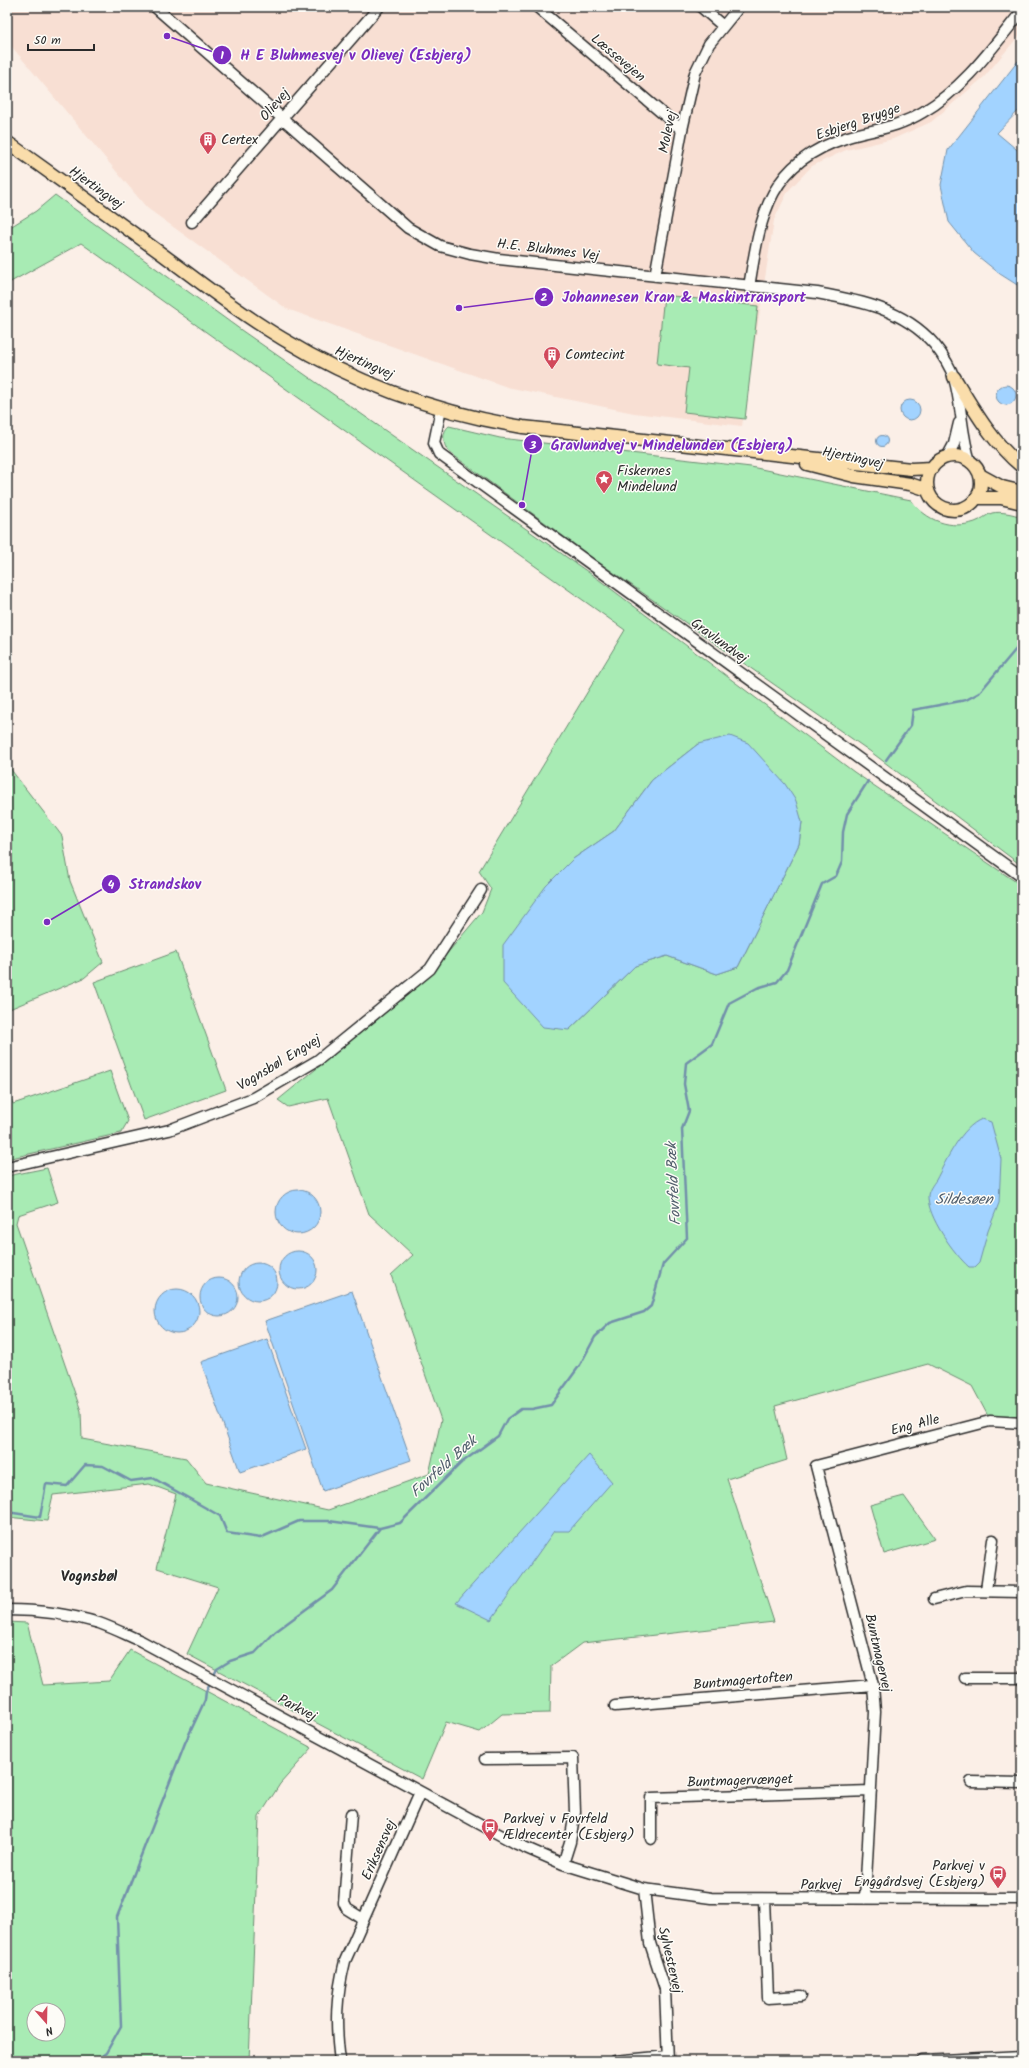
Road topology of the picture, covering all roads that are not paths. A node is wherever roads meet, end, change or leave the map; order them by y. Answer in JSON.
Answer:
{"nodes":[{"id":1,"x":155,"y":7,"type":"edge"},
{"id":2,"x":379,"y":7,"type":"edge"},
{"id":3,"x":537,"y":7,"type":"edge"},
{"id":4,"x":701,"y":7,"type":"edge"},
{"id":5,"x":739,"y":7,"type":"edge"},
{"id":6,"x":1022,"y":12,"type":"edge"},
{"id":7,"x":723,"y":26,"type":"junction"},
{"id":8,"x":282,"y":118,"type":"junction"},
{"id":9,"x":682,"y":130,"type":"junction"},
{"id":10,"x":7,"y":142,"type":"edge"},
{"id":11,"x":192,"y":222,"type":"dead end"},
{"id":12,"x":655,"y":276,"type":"junction"},
{"id":13,"x":749,"y":287,"type":"junction"},
{"id":14,"x":954,"y":377,"type":"junction"},
{"id":15,"x":441,"y":409,"type":"junction"},
{"id":16,"x":960,"y":416,"type":"junction"},
{"id":17,"x":771,"y":454,"type":"junction"},
{"id":18,"x":947,"y":457,"type":"junction"},
{"id":19,"x":970,"y":461,"type":"junction"},
{"id":20,"x":1022,"y":467,"type":"edge"},
{"id":21,"x":932,"y":468,"type":"junction"},
{"id":22,"x":980,"y":475,"type":"junction"},
{"id":23,"x":928,"y":490,"type":"junction"},
{"id":24,"x":1022,"y":492,"type":"edge"},
{"id":25,"x":976,"y":498,"type":"junction"},
{"id":26,"x":1022,"y":503,"type":"edge"},
{"id":27,"x":1022,"y":877,"type":"edge"},
{"id":28,"x":480,"y":890,"type":"dead end"},
{"id":29,"x":7,"y":1167,"type":"edge"},
{"id":30,"x":1022,"y":1423,"type":"edge"},
{"id":31,"x":816,"y":1466,"type":"joint"},
{"id":32,"x":993,"y":1540,"type":"dead end"},
{"id":33,"x":986,"y":1590,"type":"junction"},
{"id":34,"x":1022,"y":1592,"type":"edge"},
{"id":35,"x":934,"y":1599,"type":"dead end"},
{"id":36,"x":7,"y":1610,"type":"edge"},
{"id":37,"x":965,"y":1678,"type":"dead end"},
{"id":38,"x":1022,"y":1678,"type":"edge"},
{"id":39,"x":873,"y":1685,"type":"junction"},
{"id":40,"x":615,"y":1706,"type":"dead end"},
{"id":41,"x":485,"y":1759,"type":"dead end"},
{"id":42,"x":971,"y":1782,"type":"dead end"},
{"id":43,"x":1022,"y":1783,"type":"edge"},
{"id":44,"x":871,"y":1791,"type":"junction"},
{"id":45,"x":420,"y":1792,"type":"junction"},
{"id":46,"x":351,"y":1814,"type":"dead end"},
{"id":47,"x":651,"y":1839,"type":"dead end"},
{"id":48,"x":563,"y":1864,"type":"junction"},
{"id":49,"x":644,"y":1888,"type":"junction"},
{"id":50,"x":764,"y":1899,"type":"junction"},
{"id":51,"x":1022,"y":1899,"type":"edge"},
{"id":52,"x":865,"y":1900,"type":"junction"},
{"id":53,"x":363,"y":1919,"type":"junction"},
{"id":54,"x":801,"y":1996,"type":"dead end"},
{"id":55,"x":1022,"y":2056,"type":"edge"},
{"id":56,"x":668,"y":2058,"type":"edge"},
{"id":57,"x":968,"y":2059,"type":"edge"},
{"id":58,"x":340,"y":2061,"type":"edge"},
{"id":59,"x":615,"y":2061,"type":"edge"},
{"id":60,"x":922,"y":2061,"type":"edge"}],
"edges":[{"from":1,"to":8,"type":"street","name":"H.E. Bluhmes Vej"},
{"from":2,"to":8,"type":"street","name":"Olievej"},
{"from":3,"to":9,"type":"street","name":"Læssevejen"},
{"from":4,"to":7,"type":"street"},
{"from":5,"to":7,"type":"street","name":"Molevej"},
{"from":6,"to":13,"type":"street","name":"Esbjerg Brygge"},
{"from":7,"to":9,"type":"street","name":"Molevej"},
{"from":8,"to":11,"type":"street","name":"Olievej"},
{"from":8,"to":12,"type":"street","name":"H.E. Bluhmes Vej"},
{"from":9,"to":12,"type":"street","name":"Molevej"},
{"from":10,"to":15,"type":"main road","name":"Hjertingvej"},
{"from":12,"to":13,"type":"street","name":"H.E. Bluhmes Vej"},
{"from":13,"to":14,"type":"street","name":"H.E. Bluhmes Vej"},
{"from":14,"to":16,"type":"street","name":"H.E. Bluhmes Vej"},
{"from":14,"to":20,"type":"main road"},
{"from":15,"to":17,"type":"main road","name":"Hjertingvej"},
{"from":15,"to":27,"type":"street","name":"Gravlundvej"},
{"from":16,"to":18,"type":"street","name":"H.E. Bluhmes Vej"},
{"from":16,"to":19,"type":"street","name":"H.E. Bluhmes Vej"},
{"from":17,"to":21,"type":"main road","name":"Hjertingvej"},
{"from":17,"to":23,"type":"main road","name":"Hjertingvej"},
{"from":18,"to":19,"type":"main road"},
{"from":18,"to":21,"type":"main road"},
{"from":19,"to":22,"type":"main road"},
{"from":21,"to":23,"type":"main road"},
{"from":22,"to":24,"type":"main road"},
{"from":22,"to":25,"type":"main road"},
{"from":23,"to":25,"type":"main road"},
{"from":25,"to":26,"type":"main road"},
{"from":28,"to":29,"type":"street","name":"Vognsbøl Engvej"},
{"from":30,"to":31,"type":"street","name":"Eng Alle"},
{"from":31,"to":39,"type":"street","name":"Buntmagervej"},
{"from":32,"to":33,"type":"street"},
{"from":33,"to":34,"type":"street"},
{"from":33,"to":35,"type":"street"},
{"from":36,"to":45,"type":"street","name":"Parkvej"},
{"from":37,"to":38,"type":"street"},
{"from":39,"to":40,"type":"street","name":"Buntmagertoften"},
{"from":39,"to":44,"type":"street","name":"Buntmagervej"},
{"from":41,"to":48,"type":"street"},
{"from":42,"to":43,"type":"street"},
{"from":44,"to":47,"type":"street","name":"Buntmagervænget"},
{"from":44,"to":52,"type":"street","name":"Buntmagervej"},
{"from":45,"to":48,"type":"street","name":"Parkvej"},
{"from":45,"to":53,"type":"street","name":"Eriksensvej"},
{"from":46,"to":53,"type":"street","name":"Eriksensvej"},
{"from":48,"to":49,"type":"street","name":"Parkvej"},
{"from":49,"to":50,"type":"street","name":"Parkvej"},
{"from":49,"to":56,"type":"street","name":"Sylvestervej"},
{"from":50,"to":52,"type":"street","name":"Parkvej"},
{"from":50,"to":54,"type":"street"},
{"from":51,"to":52,"type":"street","name":"Parkvej"},
{"from":53,"to":58,"type":"street","name":"Eriksensvej"},
{"from":55,"to":57,"type":"street"},
{"from":56,"to":59,"type":"street"},
{"from":57,"to":60,"type":"street"}]}
